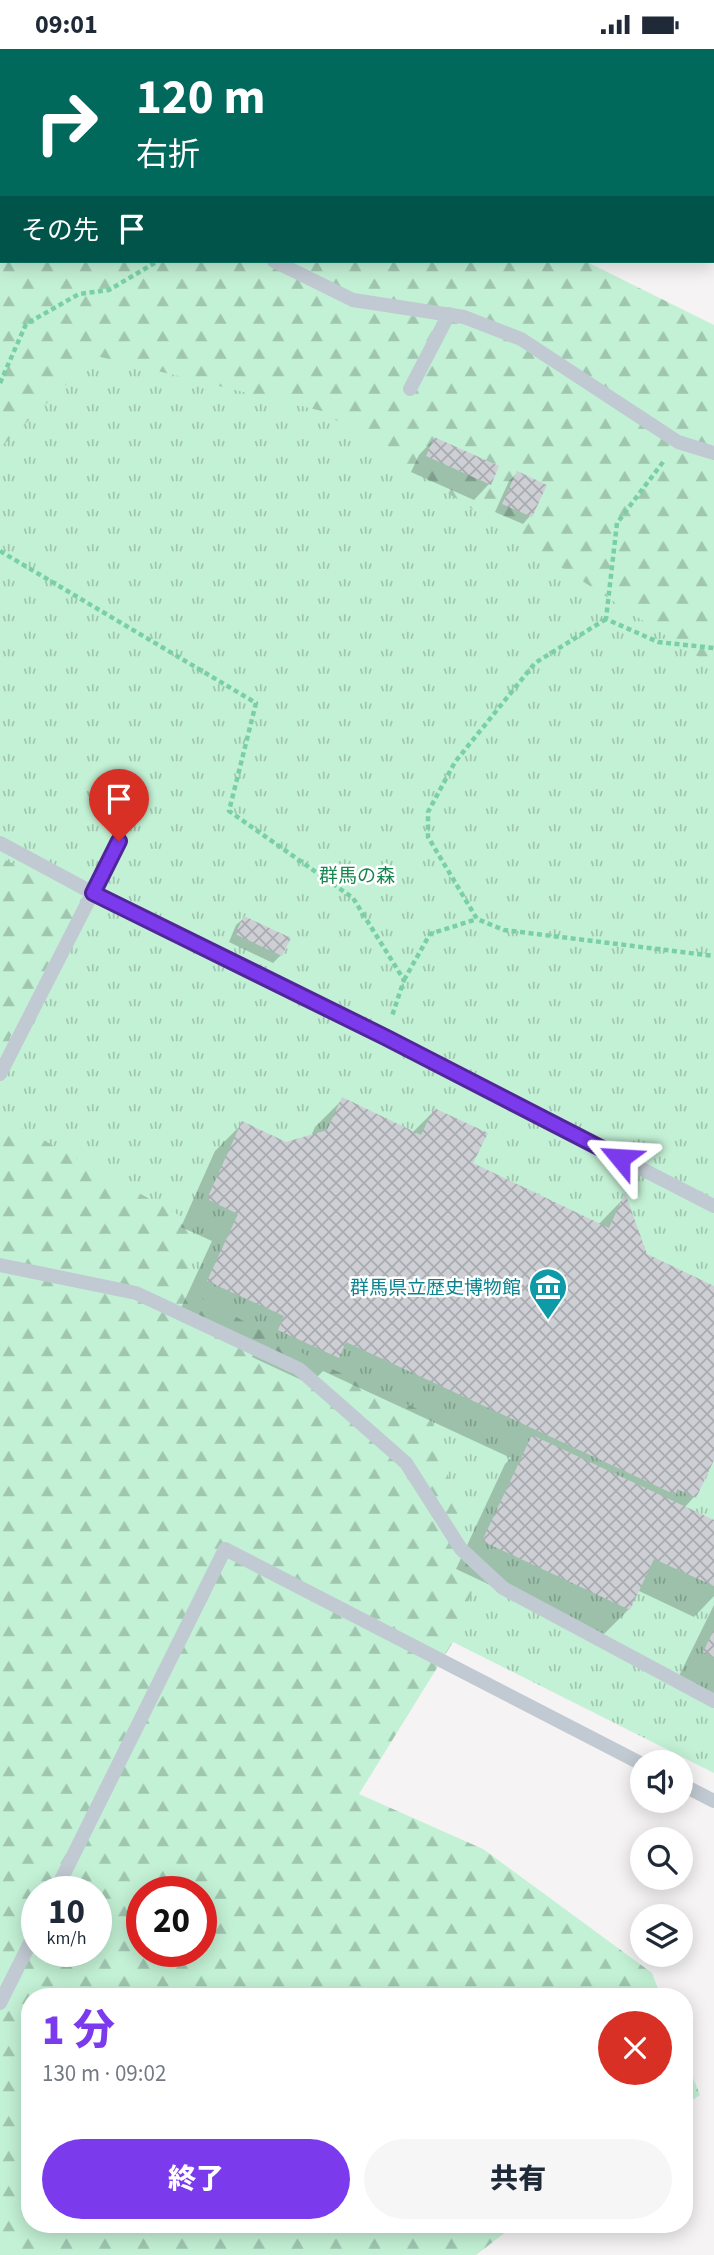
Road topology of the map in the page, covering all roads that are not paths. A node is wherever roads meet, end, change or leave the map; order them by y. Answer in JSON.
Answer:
{"nodes":[{"id":1,"x":278,"y":263,"type":"edge"},
{"id":2,"x":449,"y":314,"type":"junction"},
{"id":3,"x":410,"y":389,"type":"dead end"},
{"id":4,"x":714,"y":453,"type":"edge"},
{"id":5,"x":119,"y":841,"type":"dead end"},
{"id":6,"x":0,"y":843,"type":"edge"},
{"id":7,"x":93,"y":893,"type":"junction"},
{"id":8,"x":0,"y":1074,"type":"edge"},
{"id":9,"x":714,"y":1206,"type":"edge"},
{"id":10,"x":0,"y":1265,"type":"edge"},
{"id":11,"x":714,"y":1701,"type":"edge"},
{"id":12,"x":630,"y":1758,"type":"edge"},
{"id":13,"x":693,"y":1790,"type":"edge"},
{"id":14,"x":714,"y":1801,"type":"edge"},
{"id":15,"x":63,"y":1876,"type":"edge"},
{"id":16,"x":21,"y":1961,"type":"edge"},
{"id":17,"x":0,"y":2003,"type":"edge"}],
"edges":[{"from":1,"to":2,"type":"lane"},
{"from":2,"to":3,"type":"lane"},
{"from":2,"to":4,"type":"lane"},
{"from":5,"to":7,"type":"lane"},
{"from":6,"to":7,"type":"lane"},
{"from":7,"to":8,"type":"lane"},
{"from":7,"to":9,"type":"lane"},
{"from":10,"to":11,"type":"lane"},
{"from":12,"to":15,"type":"lane"},
{"from":13,"to":14,"type":"lane"},
{"from":16,"to":17,"type":"lane"}]}
